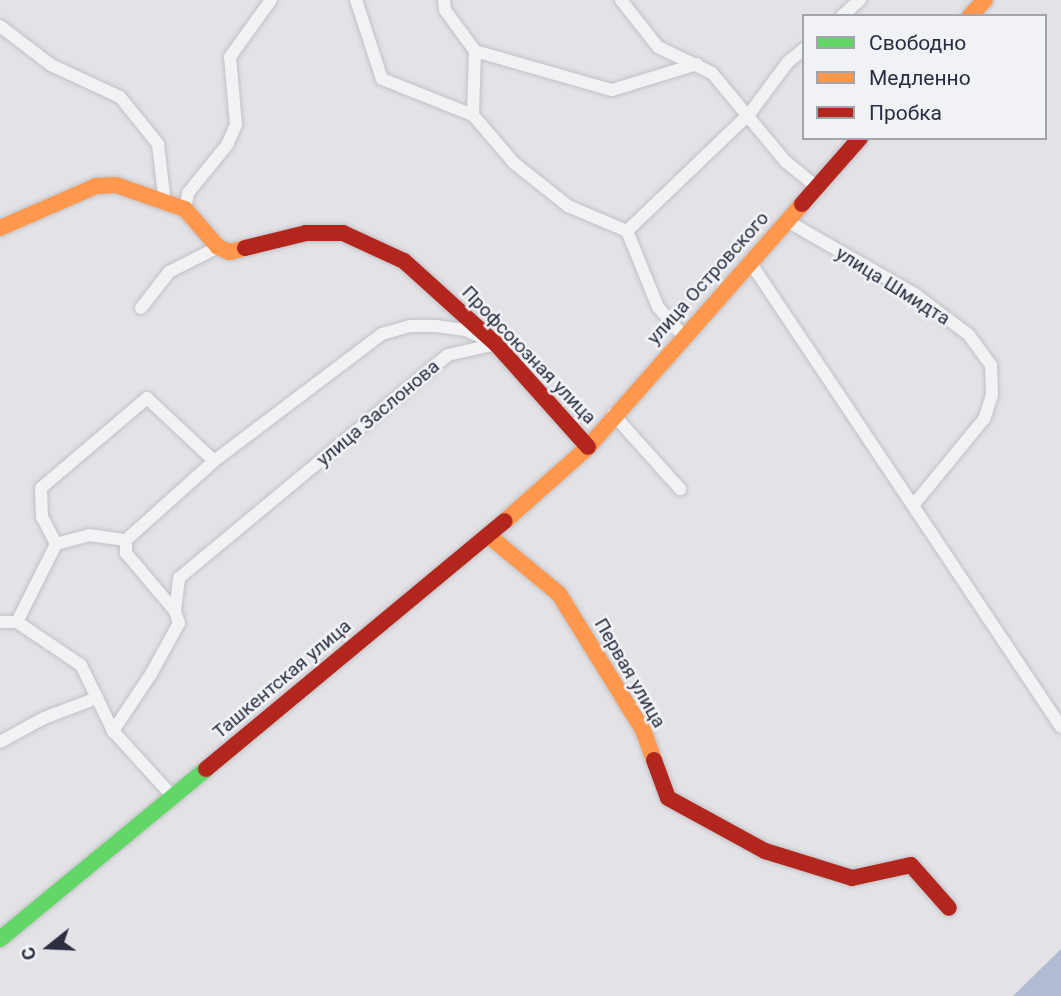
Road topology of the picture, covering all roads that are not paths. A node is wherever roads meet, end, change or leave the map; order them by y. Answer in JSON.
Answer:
{"nodes":[{"id":1,"x":271,"y":0,"type":"edge"},
{"id":2,"x":356,"y":0,"type":"edge"},
{"id":3,"x":444,"y":0,"type":"edge"},
{"id":4,"x":621,"y":0,"type":"edge"},
{"id":5,"x":860,"y":0,"type":"edge"},
{"id":6,"x":985,"y":0,"type":"edge"},
{"id":7,"x":844,"y":14,"type":"edge"},
{"id":8,"x":972,"y":14,"type":"edge"},
{"id":9,"x":0,"y":26,"type":"edge"},
{"id":10,"x":475,"y":51,"type":"junction"},
{"id":11,"x":802,"y":51,"type":"edge"},
{"id":12,"x":697,"y":64,"type":"junction"},
{"id":13,"x":750,"y":113,"type":"junction"},
{"id":14,"x":473,"y":115,"type":"junction"},
{"id":15,"x":858,"y":140,"type":"edge"},
{"id":16,"x":817,"y":187,"type":"junction"},
{"id":17,"x":165,"y":204,"type":"junction"},
{"id":18,"x":185,"y":209,"type":"junction"},
{"id":19,"x":787,"y":221,"type":"junction"},
{"id":20,"x":0,"y":228,"type":"edge"},
{"id":21,"x":627,"y":232,"type":"junction"},
{"id":22,"x":218,"y":247,"type":"junction"},
{"id":23,"x":751,"y":262,"type":"junction"},
{"id":24,"x":141,"y":308,"type":"dead end"},
{"id":25,"x":683,"y":335,"type":"junction"},
{"id":26,"x":496,"y":344,"type":"junction"},
{"id":27,"x":613,"y":414,"type":"junction"},
{"id":28,"x":588,"y":447,"type":"junction"},
{"id":29,"x":214,"y":461,"type":"junction"},
{"id":30,"x":680,"y":489,"type":"dead end"},
{"id":31,"x":915,"y":503,"type":"junction"},
{"id":32,"x":489,"y":536,"type":"junction"},
{"id":33,"x":126,"y":540,"type":"junction"},
{"id":34,"x":56,"y":544,"type":"junction"},
{"id":35,"x":175,"y":611,"type":"junction"},
{"id":36,"x":0,"y":622,"type":"edge"},
{"id":37,"x":18,"y":622,"type":"junction"},
{"id":38,"x":97,"y":698,"type":"junction"},
{"id":39,"x":1061,"y":727,"type":"edge"},
{"id":40,"x":113,"y":731,"type":"junction"},
{"id":41,"x":0,"y":742,"type":"edge"},
{"id":42,"x":173,"y":797,"type":"junction"},
{"id":43,"x":948,"y":908,"type":"dead end"},
{"id":44,"x":0,"y":939,"type":"edge"}],
"edges":[{"from":1,"to":18,"type":"street"},
{"from":2,"to":14,"type":"street"},
{"from":3,"to":10,"type":"street"},
{"from":4,"to":12,"type":"street"},
{"from":5,"to":7,"type":"street"},
{"from":6,"to":8,"type":"street"},
{"from":9,"to":17,"type":"street"},
{"from":10,"to":12,"type":"street"},
{"from":10,"to":14,"type":"street"},
{"from":11,"to":13,"type":"street"},
{"from":12,"to":13,"type":"street"},
{"from":13,"to":16,"type":"street"},
{"from":13,"to":21,"type":"street"},
{"from":14,"to":21,"type":"street"},
{"from":15,"to":16,"type":"street","name":"улица Островского"},
{"from":16,"to":19,"type":"street","name":"улица Островского"},
{"from":17,"to":18,"type":"street"},
{"from":17,"to":20,"type":"street"},
{"from":18,"to":22,"type":"street"},
{"from":19,"to":23,"type":"street","name":"улица Островского"},
{"from":19,"to":31,"type":"street","name":"улица Шмидта"},
{"from":21,"to":25,"type":"street"},
{"from":22,"to":24,"type":"street"},
{"from":22,"to":26,"type":"street","name":"Профсоюзная улица"},
{"from":23,"to":25,"type":"street","name":"улица Островского"},
{"from":23,"to":31,"type":"street"},
{"from":25,"to":27,"type":"street","name":"улица Островского"},
{"from":26,"to":28,"type":"street","name":"Профсоюзная улица"},
{"from":26,"to":29,"type":"street"},
{"from":26,"to":35,"type":"street","name":"улица Заслонова"},
{"from":27,"to":28,"type":"street","name":"улица Островского"},
{"from":27,"to":30,"type":"street"},
{"from":28,"to":32,"type":"street","name":"Ташкентская улица"},
{"from":29,"to":33,"type":"street"},
{"from":29,"to":34,"type":"street"},
{"from":31,"to":39,"type":"street"},
{"from":32,"to":42,"type":"street","name":"Ташкентская улица"},
{"from":32,"to":43,"type":"street","name":"Первая улица"},
{"from":33,"to":34,"type":"street"},
{"from":33,"to":35,"type":"street"},
{"from":34,"to":37,"type":"street"},
{"from":35,"to":40,"type":"street","name":"улица Заслонова"},
{"from":36,"to":37,"type":"street"},
{"from":37,"to":38,"type":"street"},
{"from":38,"to":40,"type":"street"},
{"from":38,"to":41,"type":"street"},
{"from":40,"to":42,"type":"street"},
{"from":42,"to":44,"type":"street","name":"Ташкентская улица"}]}
